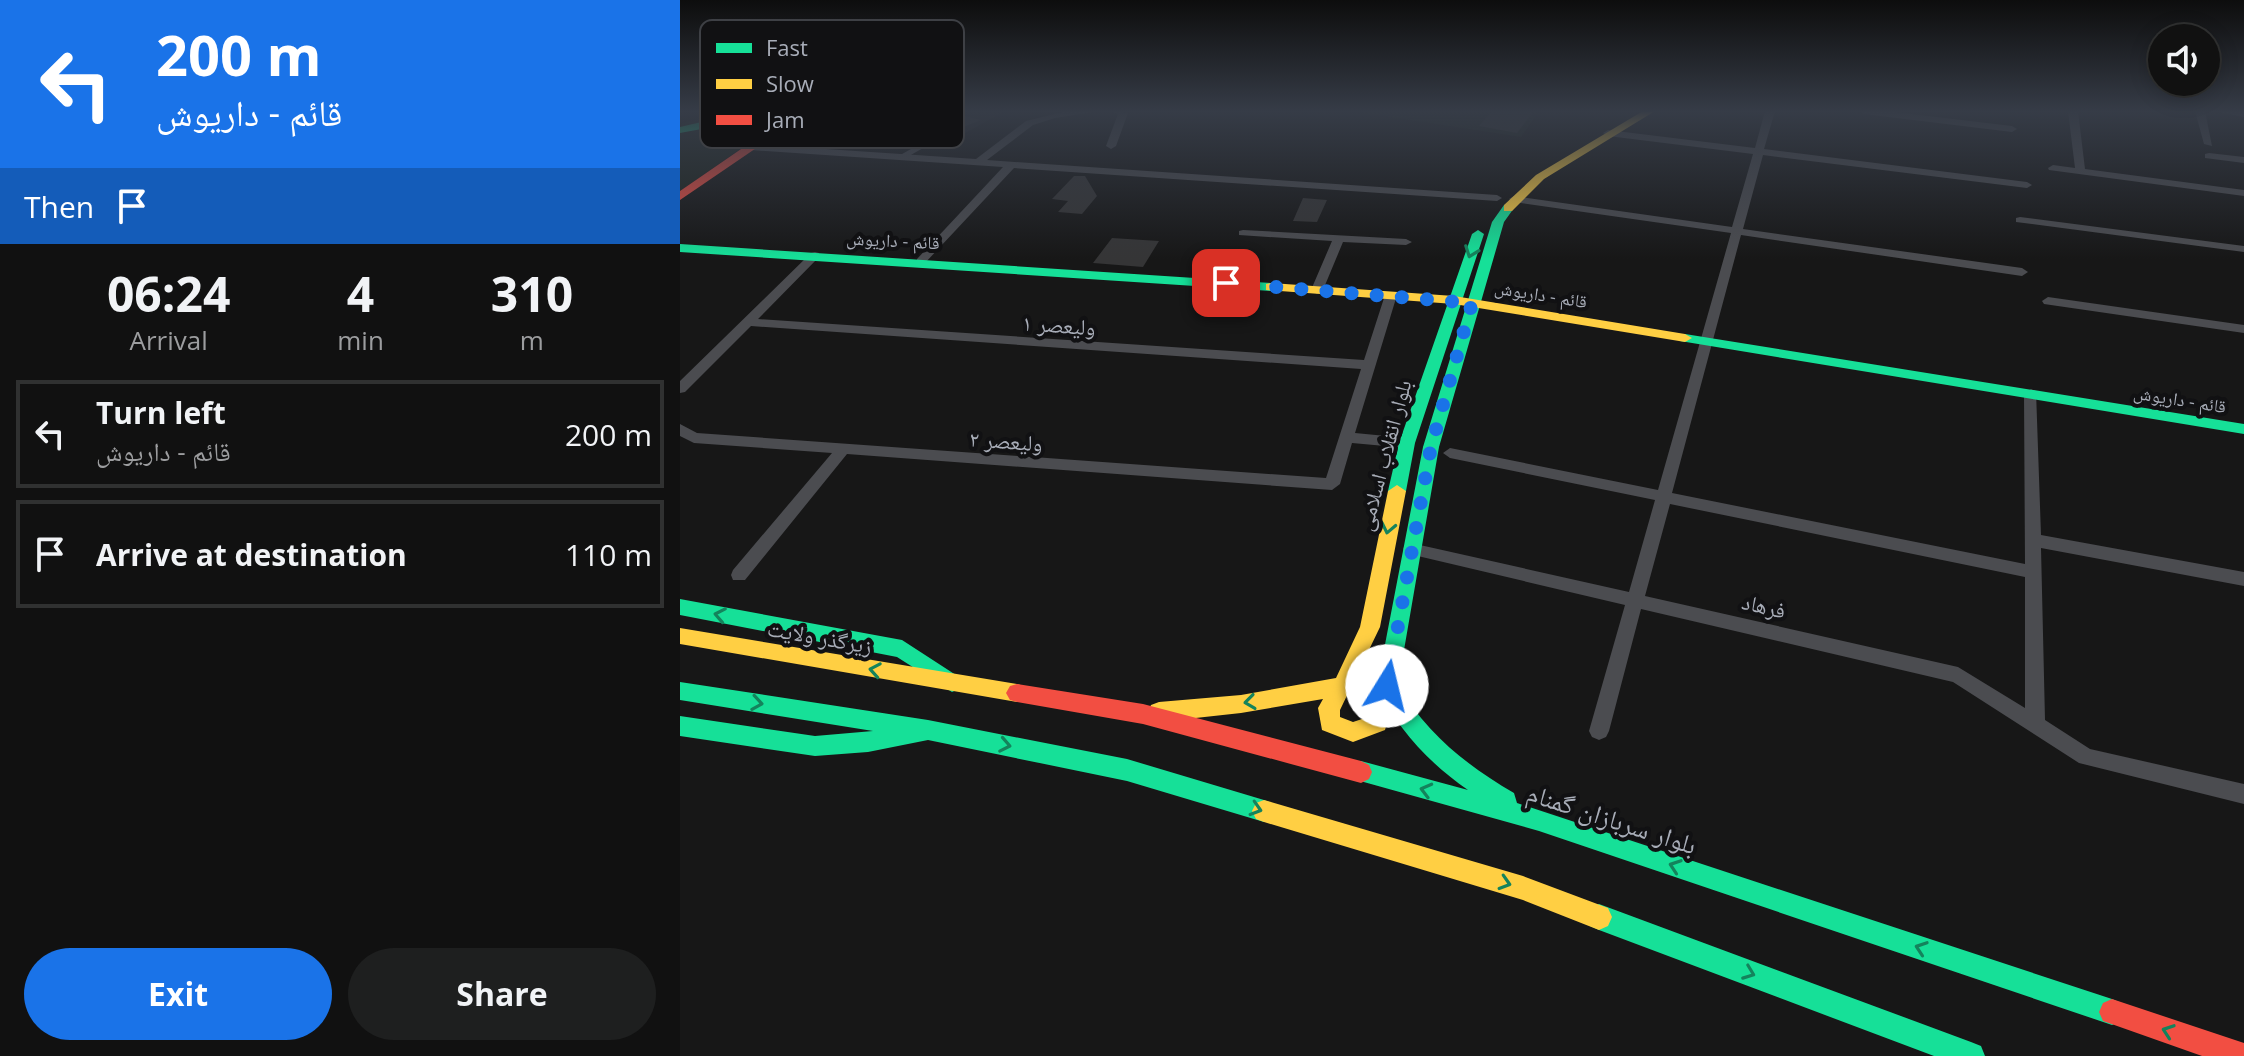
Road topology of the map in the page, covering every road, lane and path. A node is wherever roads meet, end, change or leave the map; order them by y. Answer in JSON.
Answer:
{"nodes":[{"id":1,"x":731,"y":160,"type":"edge"},
{"id":2,"x":944,"y":160,"type":"edge"},
{"id":3,"x":981,"y":160,"type":"edge"},
{"id":4,"x":1543,"y":160,"type":"edge"},
{"id":5,"x":1563,"y":160,"type":"edge"},
{"id":6,"x":1756,"y":160,"type":"edge"},
{"id":7,"x":1832,"y":160,"type":"edge"},
{"id":8,"x":2079,"y":160,"type":"edge"},
{"id":9,"x":978,"y":163,"type":"junction"},
{"id":10,"x":1011,"y":165,"type":"junction"},
{"id":11,"x":2053,"y":168,"type":"dead end"},
{"id":12,"x":2080,"y":171,"type":"junction"},
{"id":13,"x":2027,"y":185,"type":"dead end"},
{"id":14,"x":2244,"y":193,"type":"edge"},
{"id":15,"x":680,"y":196,"type":"edge"},
{"id":16,"x":1505,"y":199,"type":"junction"},
{"id":17,"x":2020,"y":220,"type":"dead end"},
{"id":18,"x":1736,"y":232,"type":"junction"},
{"id":19,"x":1243,"y":233,"type":"dead end"},
{"id":20,"x":1339,"y":238,"type":"junction"},
{"id":21,"x":1406,"y":242,"type":"dead end"},
{"id":22,"x":680,"y":248,"type":"edge"},
{"id":23,"x":2244,"y":249,"type":"edge"},
{"id":24,"x":815,"y":255,"type":"junction"},
{"id":25,"x":921,"y":261,"type":"junction"},
{"id":26,"x":2022,"y":272,"type":"dead end"},
{"id":27,"x":1317,"y":290,"type":"junction"},
{"id":28,"x":1391,"y":295,"type":"junction"},
{"id":29,"x":2048,"y":301,"type":"dead end"},
{"id":30,"x":1463,"y":302,"type":"junction"},
{"id":31,"x":746,"y":322,"type":"junction"},
{"id":32,"x":2244,"y":329,"type":"edge"},
{"id":33,"x":1705,"y":341,"type":"junction"},
{"id":34,"x":1369,"y":365,"type":"junction"},
{"id":35,"x":681,"y":385,"type":"edge"},
{"id":36,"x":2031,"y":394,"type":"junction"},
{"id":37,"x":680,"y":429,"type":"edge"},
{"id":38,"x":2244,"y":429,"type":"edge"},
{"id":39,"x":1347,"y":437,"type":"junction"},
{"id":40,"x":1407,"y":443,"type":"junction"},
{"id":41,"x":842,"y":451,"type":"junction"},
{"id":42,"x":1450,"y":453,"type":"dead end"},
{"id":43,"x":1663,"y":497,"type":"junction"},
{"id":44,"x":2033,"y":540,"type":"junction"},
{"id":45,"x":1411,"y":549,"type":"junction"},
{"id":46,"x":2033,"y":572,"type":"junction"},
{"id":47,"x":739,"y":575,"type":"dead end"},
{"id":48,"x":2244,"y":579,"type":"edge"},
{"id":49,"x":1635,"y":601,"type":"junction"},
{"id":50,"x":680,"y":607,"type":"edge"},
{"id":51,"x":680,"y":636,"type":"edge"},
{"id":52,"x":952,"y":683,"type":"junction"},
{"id":53,"x":1343,"y":686,"type":"junction"},
{"id":54,"x":1387,"y":686,"type":"junction"},
{"id":55,"x":680,"y":691,"type":"edge"},
{"id":56,"x":1143,"y":714,"type":"junction"},
{"id":57,"x":2035,"y":724,"type":"junction"},
{"id":58,"x":680,"y":726,"type":"edge"},
{"id":59,"x":928,"y":730,"type":"junction"},
{"id":60,"x":1599,"y":731,"type":"dead end"},
{"id":61,"x":2244,"y":794,"type":"edge"},
{"id":62,"x":1539,"y":820,"type":"junction"},
{"id":63,"x":1971,"y":1056,"type":"edge"},
{"id":64,"x":2242,"y":1056,"type":"edge"}],
"edges":[{"from":1,"to":15,"type":"main road"},
{"from":2,"to":9,"type":"street"},
{"from":3,"to":9,"type":"street"},
{"from":4,"to":16,"type":"main road","name":"بلوار انقلاب اسلامی"},
{"from":5,"to":16,"type":"main road","name":"بلوار انقلاب اسلامی"},
{"from":6,"to":18,"type":"street"},
{"from":7,"to":13,"type":"street"},
{"from":8,"to":12,"type":"street"},
{"from":9,"to":10,"type":"street"},
{"from":10,"to":16,"type":"street"},
{"from":10,"to":25,"type":"street"},
{"from":11,"to":12,"type":"street"},
{"from":12,"to":14,"type":"street"},
{"from":16,"to":18,"type":"street"},
{"from":16,"to":30,"type":"main road","name":"بلوار انقلاب اسلامی"},
{"from":17,"to":23,"type":"street"},
{"from":18,"to":26,"type":"street"},
{"from":18,"to":33,"type":"street"},
{"from":19,"to":20,"type":"street"},
{"from":20,"to":21,"type":"street"},
{"from":20,"to":27,"type":"street"},
{"from":22,"to":24,"type":"main road","name":"قائم - داریوش"},
{"from":24,"to":25,"type":"main road","name":"قائم - داریوش"},
{"from":24,"to":31,"type":"street"},
{"from":25,"to":27,"type":"main road","name":"قائم - داریوش"},
{"from":27,"to":28,"type":"main road","name":"قائم - داریوش"},
{"from":28,"to":30,"type":"main road","name":"قائم - داریوش"},
{"from":28,"to":34,"type":"street"},
{"from":29,"to":32,"type":"street"},
{"from":30,"to":33,"type":"main road","name":"قائم - داریوش"},
{"from":30,"to":40,"type":"main road","name":"بلوار انقلاب اسلامی"},
{"from":30,"to":45,"type":"main road","name":"بلوار انقلاب اسلامی"},
{"from":31,"to":34,"type":"street","name":"ولیعصر ۱"},
{"from":31,"to":35,"type":"street"},
{"from":33,"to":36,"type":"main road","name":"قائم - داریوش"},
{"from":33,"to":43,"type":"street"},
{"from":34,"to":39,"type":"street"},
{"from":36,"to":38,"type":"main road","name":"قائم - داریوش"},
{"from":36,"to":44,"type":"street"},
{"from":37,"to":41,"type":"street","name":"ولیعصر ۲"},
{"from":39,"to":40,"type":"street"},
{"from":39,"to":41,"type":"street","name":"ولیعصر ۲"},
{"from":40,"to":53,"type":"main road","name":"بلوار انقلاب اسلامی","one_way":true},
{"from":41,"to":47,"type":"street"},
{"from":42,"to":43,"type":"street"},
{"from":43,"to":46,"type":"street"},
{"from":43,"to":49,"type":"street"},
{"from":44,"to":46,"type":"street"},
{"from":44,"to":48,"type":"street"},
{"from":45,"to":49,"type":"street","name":"فرهاد"},
{"from":45,"to":54,"type":"main road","name":"بلوار انقلاب اسلامی"},
{"from":46,"to":57,"type":"street"},
{"from":49,"to":57,"type":"street","name":"فرهاد"},
{"from":49,"to":60,"type":"street"},
{"from":52,"to":50,"type":"main road","one_way":true},
{"from":52,"to":51,"type":"main road","name":"زیرگذر ولایت","one_way":true},
{"from":52,"to":56,"type":"main road","name":"بلوار سربازان گمنام"},
{"from":53,"to":54,"type":"main road","name":"بلوار انقلاب اسلامی"},
{"from":53,"to":56,"type":"main road","one_way":true},
{"from":54,"to":62,"type":"main road"},
{"from":55,"to":59,"type":"main road","one_way":true},
{"from":62,"to":56,"type":"main road","name":"بلوار سربازان گمنام","one_way":true},
{"from":57,"to":61,"type":"street","name":"فرهاد"},
{"from":58,"to":59,"type":"main road"},
{"from":59,"to":63,"type":"main road","one_way":true},
{"from":64,"to":62,"type":"main road","name":"بلوار سربازان گمنام","one_way":true}]}
